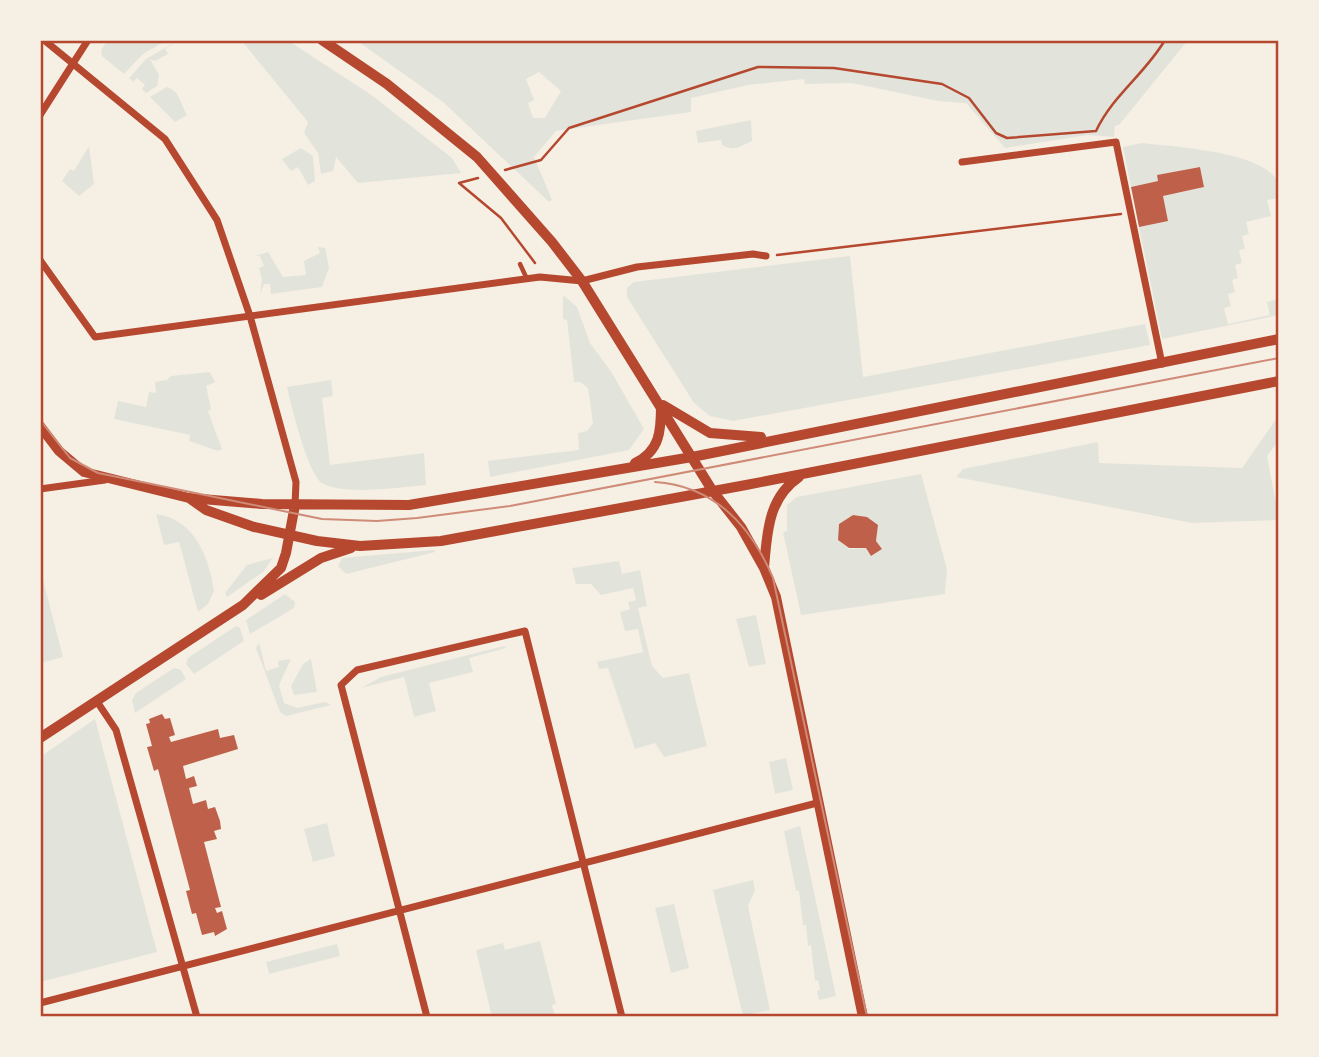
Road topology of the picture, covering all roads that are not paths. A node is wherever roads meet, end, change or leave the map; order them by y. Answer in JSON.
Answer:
{"nodes":[{"id":1,"x":44,"y":40,"type":"edge"},
{"id":2,"x":88,"y":40,"type":"edge"},
{"id":3,"x":322,"y":40,"type":"edge"},
{"id":4,"x":74,"y":62,"type":"junction"},
{"id":5,"x":40,"y":115,"type":"edge"},
{"id":6,"x":962,"y":162,"type":"dead end"},
{"id":7,"x":766,"y":256,"type":"road end"},
{"id":8,"x":40,"y":260,"type":"edge"},
{"id":9,"x":520,"y":264,"type":"dead end"},
{"id":10,"x":527,"y":279,"type":"junction"},
{"id":11,"x":582,"y":281,"type":"junction"},
{"id":12,"x":250,"y":316,"type":"junction"},
{"id":13,"x":1279,"y":339,"type":"edge"},
{"id":14,"x":1163,"y":364,"type":"junction"},
{"id":15,"x":1279,"y":381,"type":"edge"},
{"id":16,"x":660,"y":404,"type":"junction"},
{"id":17,"x":40,"y":426,"type":"edge"},
{"id":18,"x":781,"y":438,"type":"junction"},
{"id":19,"x":692,"y":457,"type":"junction"},
{"id":20,"x":632,"y":465,"type":"junction"},
{"id":21,"x":805,"y":473,"type":"junction"},
{"id":22,"x":108,"y":479,"type":"junction"},
{"id":23,"x":40,"y":489,"type":"edge"},
{"id":24,"x":712,"y":490,"type":"junction"},
{"id":25,"x":189,"y":498,"type":"junction"},
{"id":26,"x":295,"y":505,"type":"junction"},
{"id":27,"x":290,"y":535,"type":"junction"},
{"id":28,"x":360,"y":546,"type":"junction"},
{"id":29,"x":764,"y":568,"type":"junction"},
{"id":30,"x":243,"y":605,"type":"junction"},
{"id":31,"x":96,"y":699,"type":"junction"},
{"id":32,"x":40,"y":738,"type":"edge"},
{"id":33,"x":817,"y":803,"type":"junction"},
{"id":34,"x":583,"y":861,"type":"junction"},
{"id":35,"x":399,"y":909,"type":"junction"},
{"id":36,"x":183,"y":965,"type":"junction"},
{"id":37,"x":40,"y":1003,"type":"edge"},
{"id":38,"x":197,"y":1017,"type":"edge"},
{"id":39,"x":427,"y":1017,"type":"edge"},
{"id":40,"x":622,"y":1017,"type":"edge"},
{"id":41,"x":863,"y":1017,"type":"edge"}],
"edges":[{"from":1,"to":4,"type":"street"},
{"from":2,"to":4,"type":"street"},
{"from":3,"to":11,"type":"street"},
{"from":4,"to":5,"type":"street"},
{"from":4,"to":12,"type":"street"},
{"from":6,"to":14,"type":"street"},
{"from":7,"to":11,"type":"street"},
{"from":8,"to":12,"type":"street"},
{"from":9,"to":10,"type":"lane"},
{"from":10,"to":11,"type":"street"},
{"from":10,"to":12,"type":"street"},
{"from":11,"to":16,"type":"street"},
{"from":12,"to":26,"type":"street"},
{"from":13,"to":14,"type":"street"},
{"from":14,"to":18,"type":"street"},
{"from":15,"to":21,"type":"street"},
{"from":16,"to":18,"type":"street"},
{"from":16,"to":19,"type":"street"},
{"from":16,"to":20,"type":"street"},
{"from":17,"to":22,"type":"street"},
{"from":18,"to":19,"type":"street"},
{"from":19,"to":20,"type":"street"},
{"from":19,"to":24,"type":"street"},
{"from":20,"to":26,"type":"street"},
{"from":21,"to":24,"type":"street"},
{"from":21,"to":29,"type":"street"},
{"from":22,"to":23,"type":"street"},
{"from":22,"to":25,"type":"street"},
{"from":24,"to":28,"type":"street"},
{"from":24,"to":29,"type":"street"},
{"from":25,"to":26,"type":"street"},
{"from":25,"to":27,"type":"street"},
{"from":26,"to":27,"type":"street"},
{"from":27,"to":28,"type":"street"},
{"from":27,"to":30,"type":"street"},
{"from":28,"to":30,"type":"street"},
{"from":29,"to":33,"type":"street"},
{"from":30,"to":31,"type":"street"},
{"from":31,"to":32,"type":"street"},
{"from":31,"to":36,"type":"street"},
{"from":33,"to":34,"type":"street"},
{"from":33,"to":41,"type":"street"},
{"from":34,"to":35,"type":"street"},
{"from":34,"to":35,"type":"street"},
{"from":34,"to":40,"type":"street"},
{"from":35,"to":36,"type":"street"},
{"from":35,"to":39,"type":"street"},
{"from":36,"to":37,"type":"street"},
{"from":36,"to":38,"type":"street"}]}
